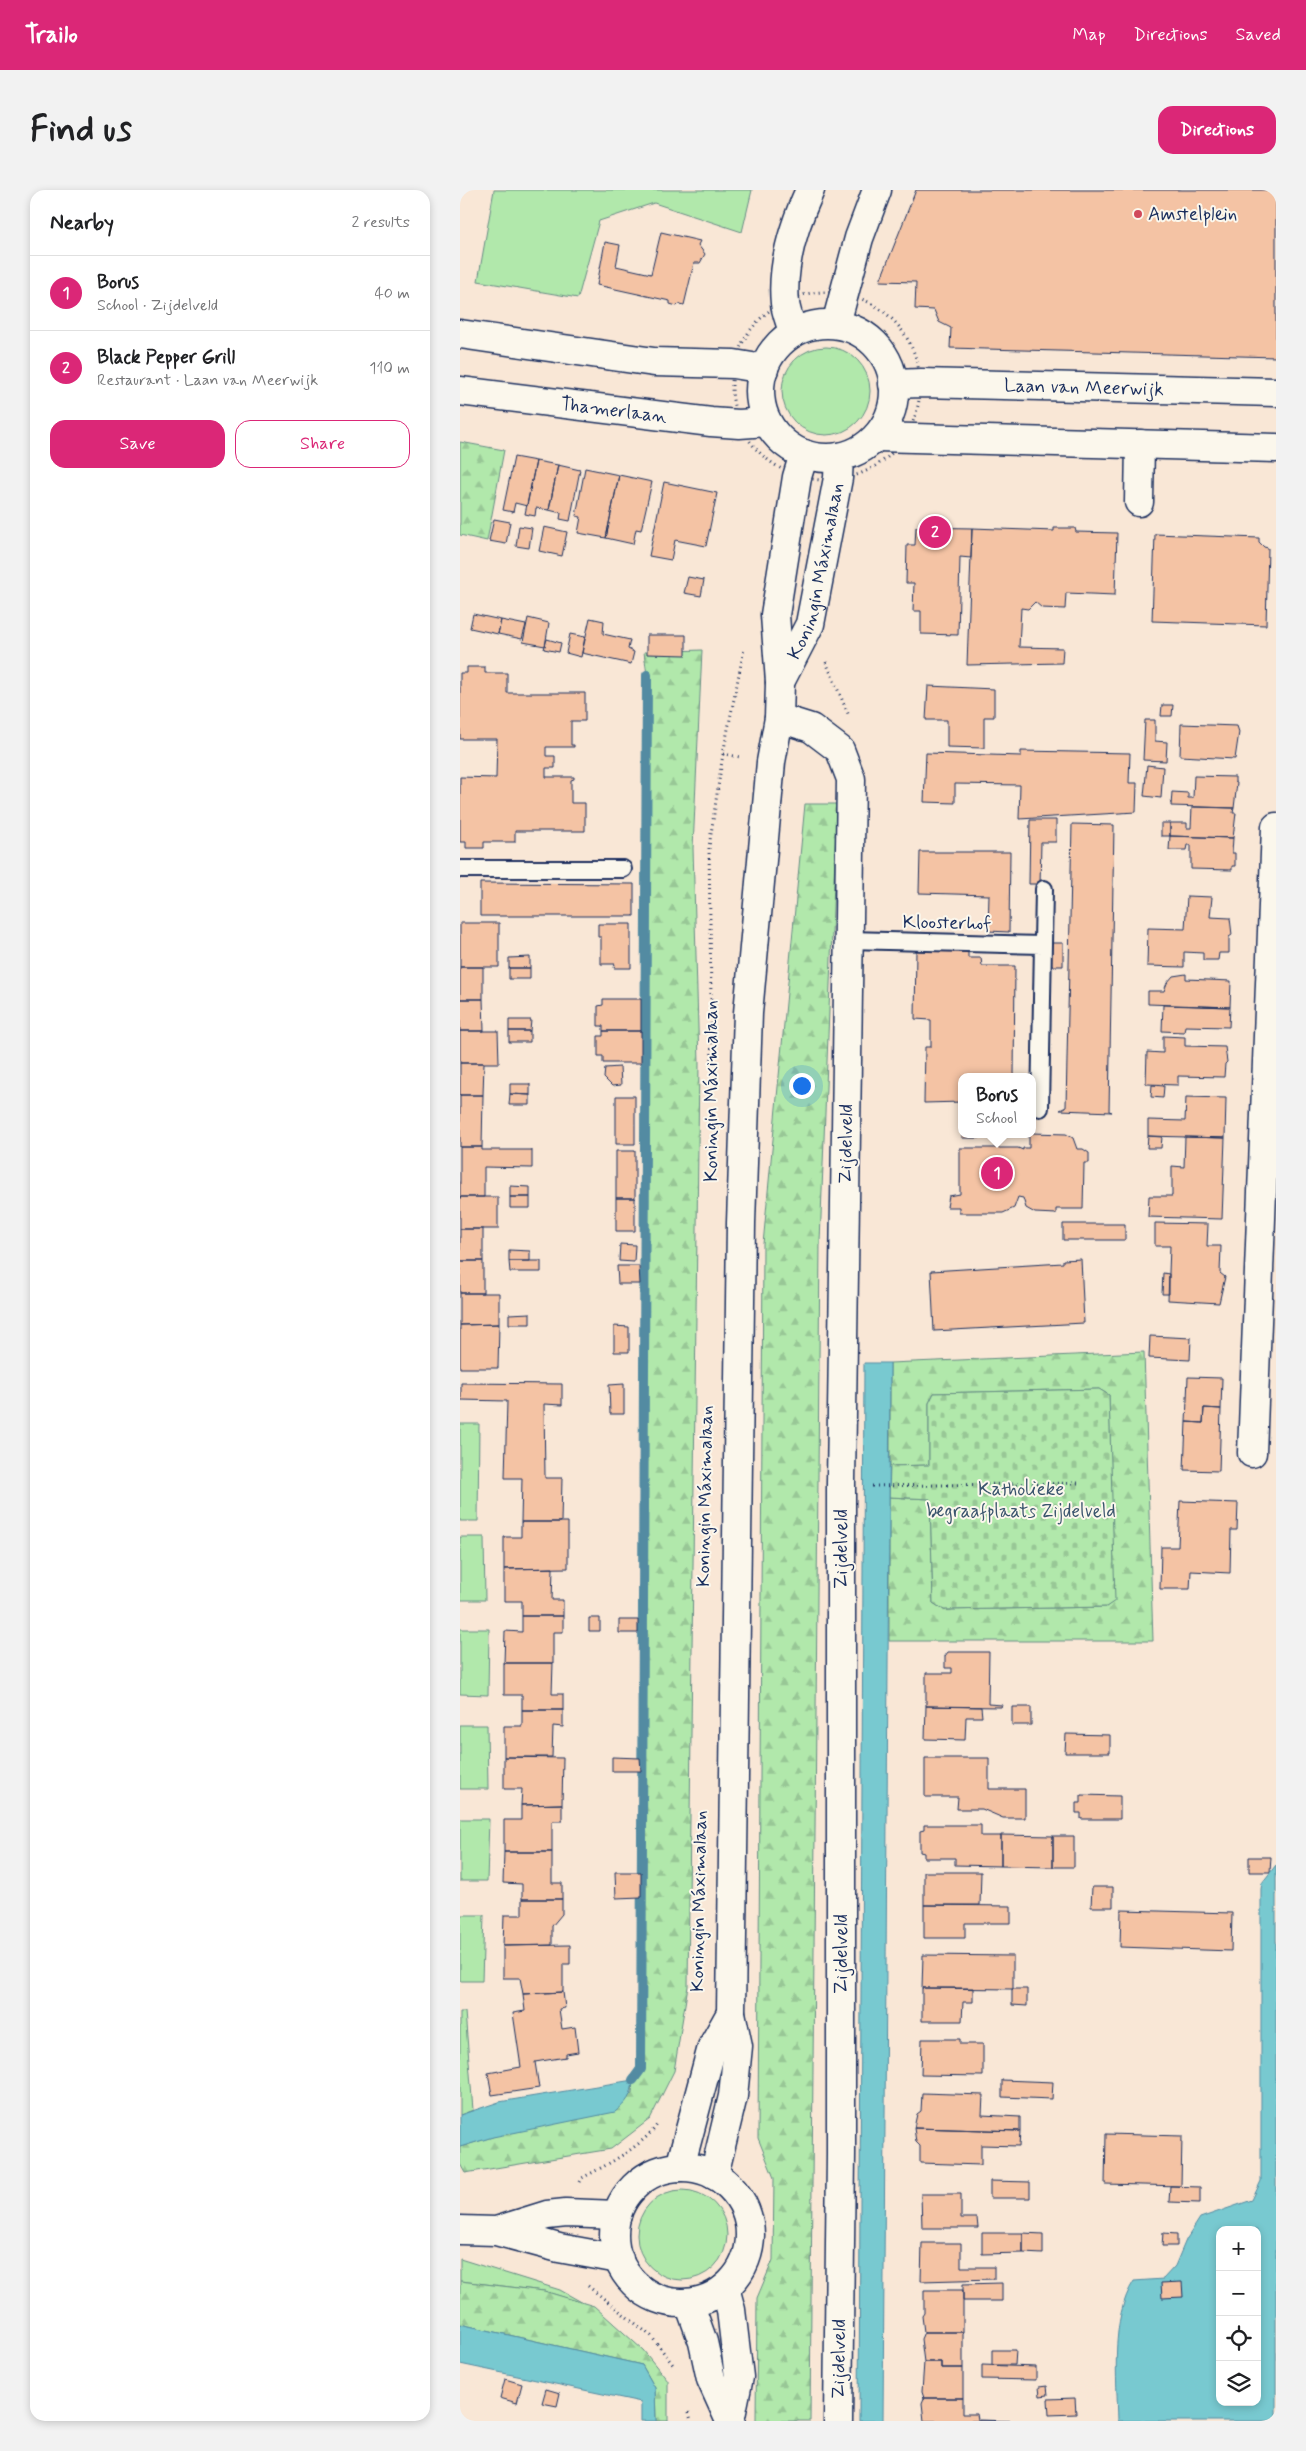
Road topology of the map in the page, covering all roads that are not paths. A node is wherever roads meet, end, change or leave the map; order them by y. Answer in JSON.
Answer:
{"nodes":[{"id":1,"x":810,"y":190,"type":"edge"},
{"id":2,"x":877,"y":190,"type":"edge"},
{"id":3,"x":836,"y":324,"type":"junction"},
{"id":4,"x":794,"y":333,"type":"junction"},
{"id":5,"x":460,"y":334,"type":"edge"},
{"id":6,"x":764,"y":368,"type":"junction"},
{"id":7,"x":893,"y":384,"type":"junction"},
{"id":8,"x":460,"y":391,"type":"edge"},
{"id":9,"x":1276,"y":392,"type":"edge"},
{"id":10,"x":767,"y":422,"type":"junction"},
{"id":11,"x":877,"y":437,"type":"junction"},
{"id":12,"x":1140,"y":444,"type":"junction"},
{"id":13,"x":1276,"y":448,"type":"edge"},
{"id":14,"x":804,"y":454,"type":"junction"},
{"id":15,"x":839,"y":456,"type":"junction"},
{"id":16,"x":1139,"y":502,"type":"dead end"},
{"id":17,"x":780,"y":682,"type":"junction"},
{"id":18,"x":779,"y":718,"type":"junction"},
{"id":19,"x":1276,"y":827,"type":"edge"},
{"id":20,"x":460,"y":869,"type":"edge"},
{"id":21,"x":623,"y":869,"type":"dead end"},
{"id":22,"x":1044,"y":889,"type":"dead end"},
{"id":23,"x":849,"y":940,"type":"junction"},
{"id":24,"x":1043,"y":945,"type":"junction"},
{"id":25,"x":1040,"y":1108,"type":"dead end"},
{"id":26,"x":1252,"y":1453,"type":"dead end"},
{"id":27,"x":731,"y":2013,"type":"junction"},
{"id":28,"x":680,"y":2167,"type":"junction"},
{"id":29,"x":714,"y":2175,"type":"junction"},
{"id":30,"x":618,"y":2215,"type":"junction"},
{"id":31,"x":460,"y":2230,"type":"edge"},
{"id":32,"x":496,"y":2231,"type":"junction"},
{"id":33,"x":619,"y":2258,"type":"junction"},
{"id":34,"x":725,"y":2288,"type":"junction"},
{"id":35,"x":689,"y":2303,"type":"junction"},
{"id":36,"x":730,"y":2421,"type":"edge"},
{"id":37,"x":838,"y":2421,"type":"edge"}],
"edges":[{"from":1,"to":4,"type":"street"},
{"from":2,"to":3,"type":"street"},
{"from":3,"to":4,"type":"street"},
{"from":3,"to":7,"type":"street"},
{"from":4,"to":6,"type":"street"},
{"from":5,"to":6,"type":"street"},
{"from":6,"to":10,"type":"street"},
{"from":7,"to":9,"type":"street","name":"Laan van Meerwijk"},
{"from":7,"to":11,"type":"street"},
{"from":8,"to":10,"type":"street","name":"Thamerlaan"},
{"from":10,"to":14,"type":"street"},
{"from":11,"to":12,"type":"street"},
{"from":11,"to":15,"type":"street"},
{"from":12,"to":13,"type":"street"},
{"from":12,"to":16,"type":"street"},
{"from":14,"to":15,"type":"street"},
{"from":14,"to":17,"type":"street","name":"Koningin Máximalaan"},
{"from":15,"to":17,"type":"street","name":"Koningin Máximalaan"},
{"from":17,"to":18,"type":"street","name":"Koningin Máximalaan"},
{"from":18,"to":23,"type":"street","name":"Zijdelveld"},
{"from":18,"to":27,"type":"street","name":"Koningin Máximalaan"},
{"from":19,"to":26,"type":"street"},
{"from":20,"to":21,"type":"lane"},
{"from":22,"to":24,"type":"lane"},
{"from":23,"to":24,"type":"lane","name":"Kloosterhof"},
{"from":23,"to":37,"type":"street","name":"Zijdelveld"},
{"from":24,"to":25,"type":"lane"},
{"from":27,"to":28,"type":"street","name":"Koningin Máximalaan"},
{"from":27,"to":29,"type":"street","name":"Koningin Máximalaan"},
{"from":28,"to":29,"type":"street"},
{"from":28,"to":30,"type":"street"},
{"from":29,"to":34,"type":"street"},
{"from":30,"to":32,"type":"street"},
{"from":30,"to":33,"type":"street"},
{"from":31,"to":32,"type":"street"},
{"from":32,"to":33,"type":"street"},
{"from":33,"to":35,"type":"street"},
{"from":34,"to":35,"type":"street"},
{"from":34,"to":36,"type":"street"},
{"from":35,"to":36,"type":"street"}]}
